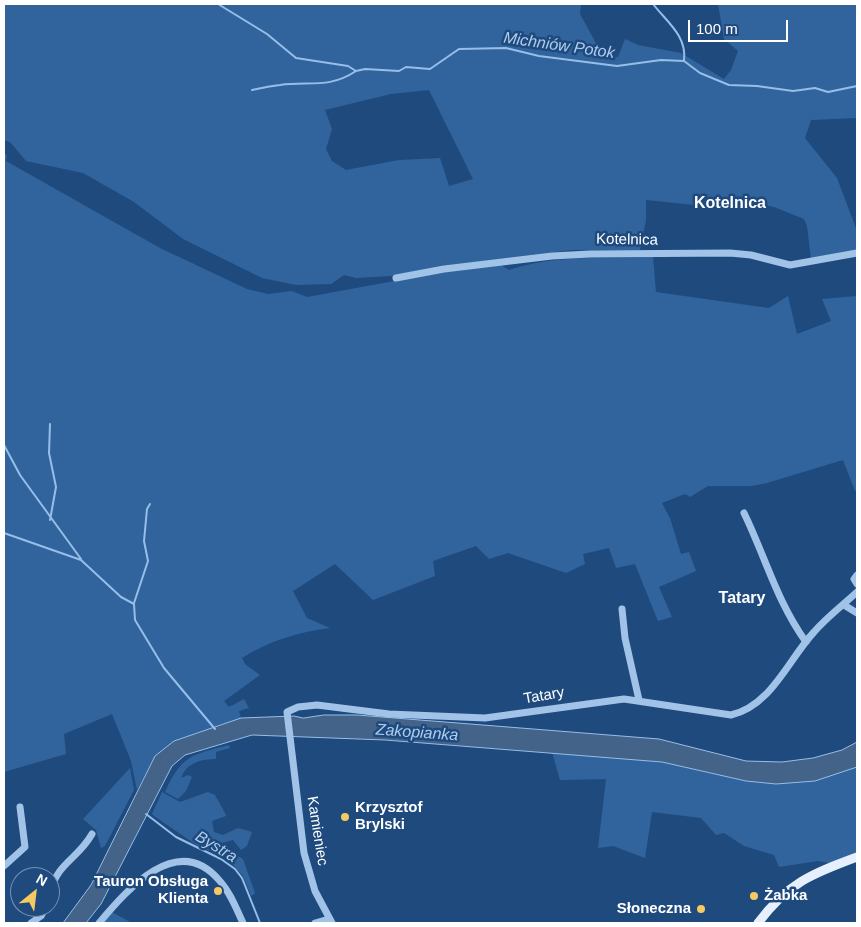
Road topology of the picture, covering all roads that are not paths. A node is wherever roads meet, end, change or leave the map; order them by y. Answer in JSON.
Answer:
{"nodes":[{"id":1,"x":857,"y":253,"type":"edge"},
{"id":2,"x":396,"y":278,"type":"dead end"},
{"id":3,"x":744,"y":513,"type":"dead end"},
{"id":4,"x":857,"y":575,"type":"edge"},
{"id":5,"x":857,"y":584,"type":"edge"},
{"id":6,"x":857,"y":592,"type":"edge"},
{"id":7,"x":844,"y":605,"type":"junction"},
{"id":8,"x":622,"y":609,"type":"dead end"},
{"id":9,"x":857,"y":613,"type":"edge"},
{"id":10,"x":806,"y":642,"type":"junction"},
{"id":11,"x":640,"y":700,"type":"junction"},
{"id":12,"x":291,"y":744,"type":"joint"},
{"id":13,"x":20,"y":807,"type":"dead end"},
{"id":14,"x":92,"y":834,"type":"dead end"},
{"id":15,"x":857,"y":857,"type":"edge"},
{"id":16,"x":4,"y":866,"type":"edge"},
{"id":17,"x":60,"y":867,"type":"edge"},
{"id":18,"x":330,"y":921,"type":"edge"},
{"id":19,"x":98,"y":923,"type":"edge"},
{"id":20,"x":243,"y":923,"type":"edge"},
{"id":21,"x":315,"y":923,"type":"edge"},
{"id":22,"x":758,"y":923,"type":"edge"}],
"edges":[{"from":1,"to":2,"type":"street","name":"Kotelnica"},
{"from":3,"to":10,"type":"street"},
{"from":4,"to":5,"type":"street"},
{"from":6,"to":7,"type":"street","name":"Tatary"},
{"from":7,"to":9,"type":"street"},
{"from":7,"to":10,"type":"street","name":"Tatary"},
{"from":8,"to":11,"type":"street"},
{"from":10,"to":11,"type":"street","name":"Tatary"},
{"from":11,"to":12,"type":"street","name":"Tatary"},
{"from":12,"to":18,"type":"street","name":"Kamieniec"},
{"from":13,"to":16,"type":"street"},
{"from":14,"to":17,"type":"street"},
{"from":15,"to":22,"type":"main road"},
{"from":18,"to":21,"type":"street","name":"Kamieniec"},
{"from":19,"to":20,"type":"street"}]}
